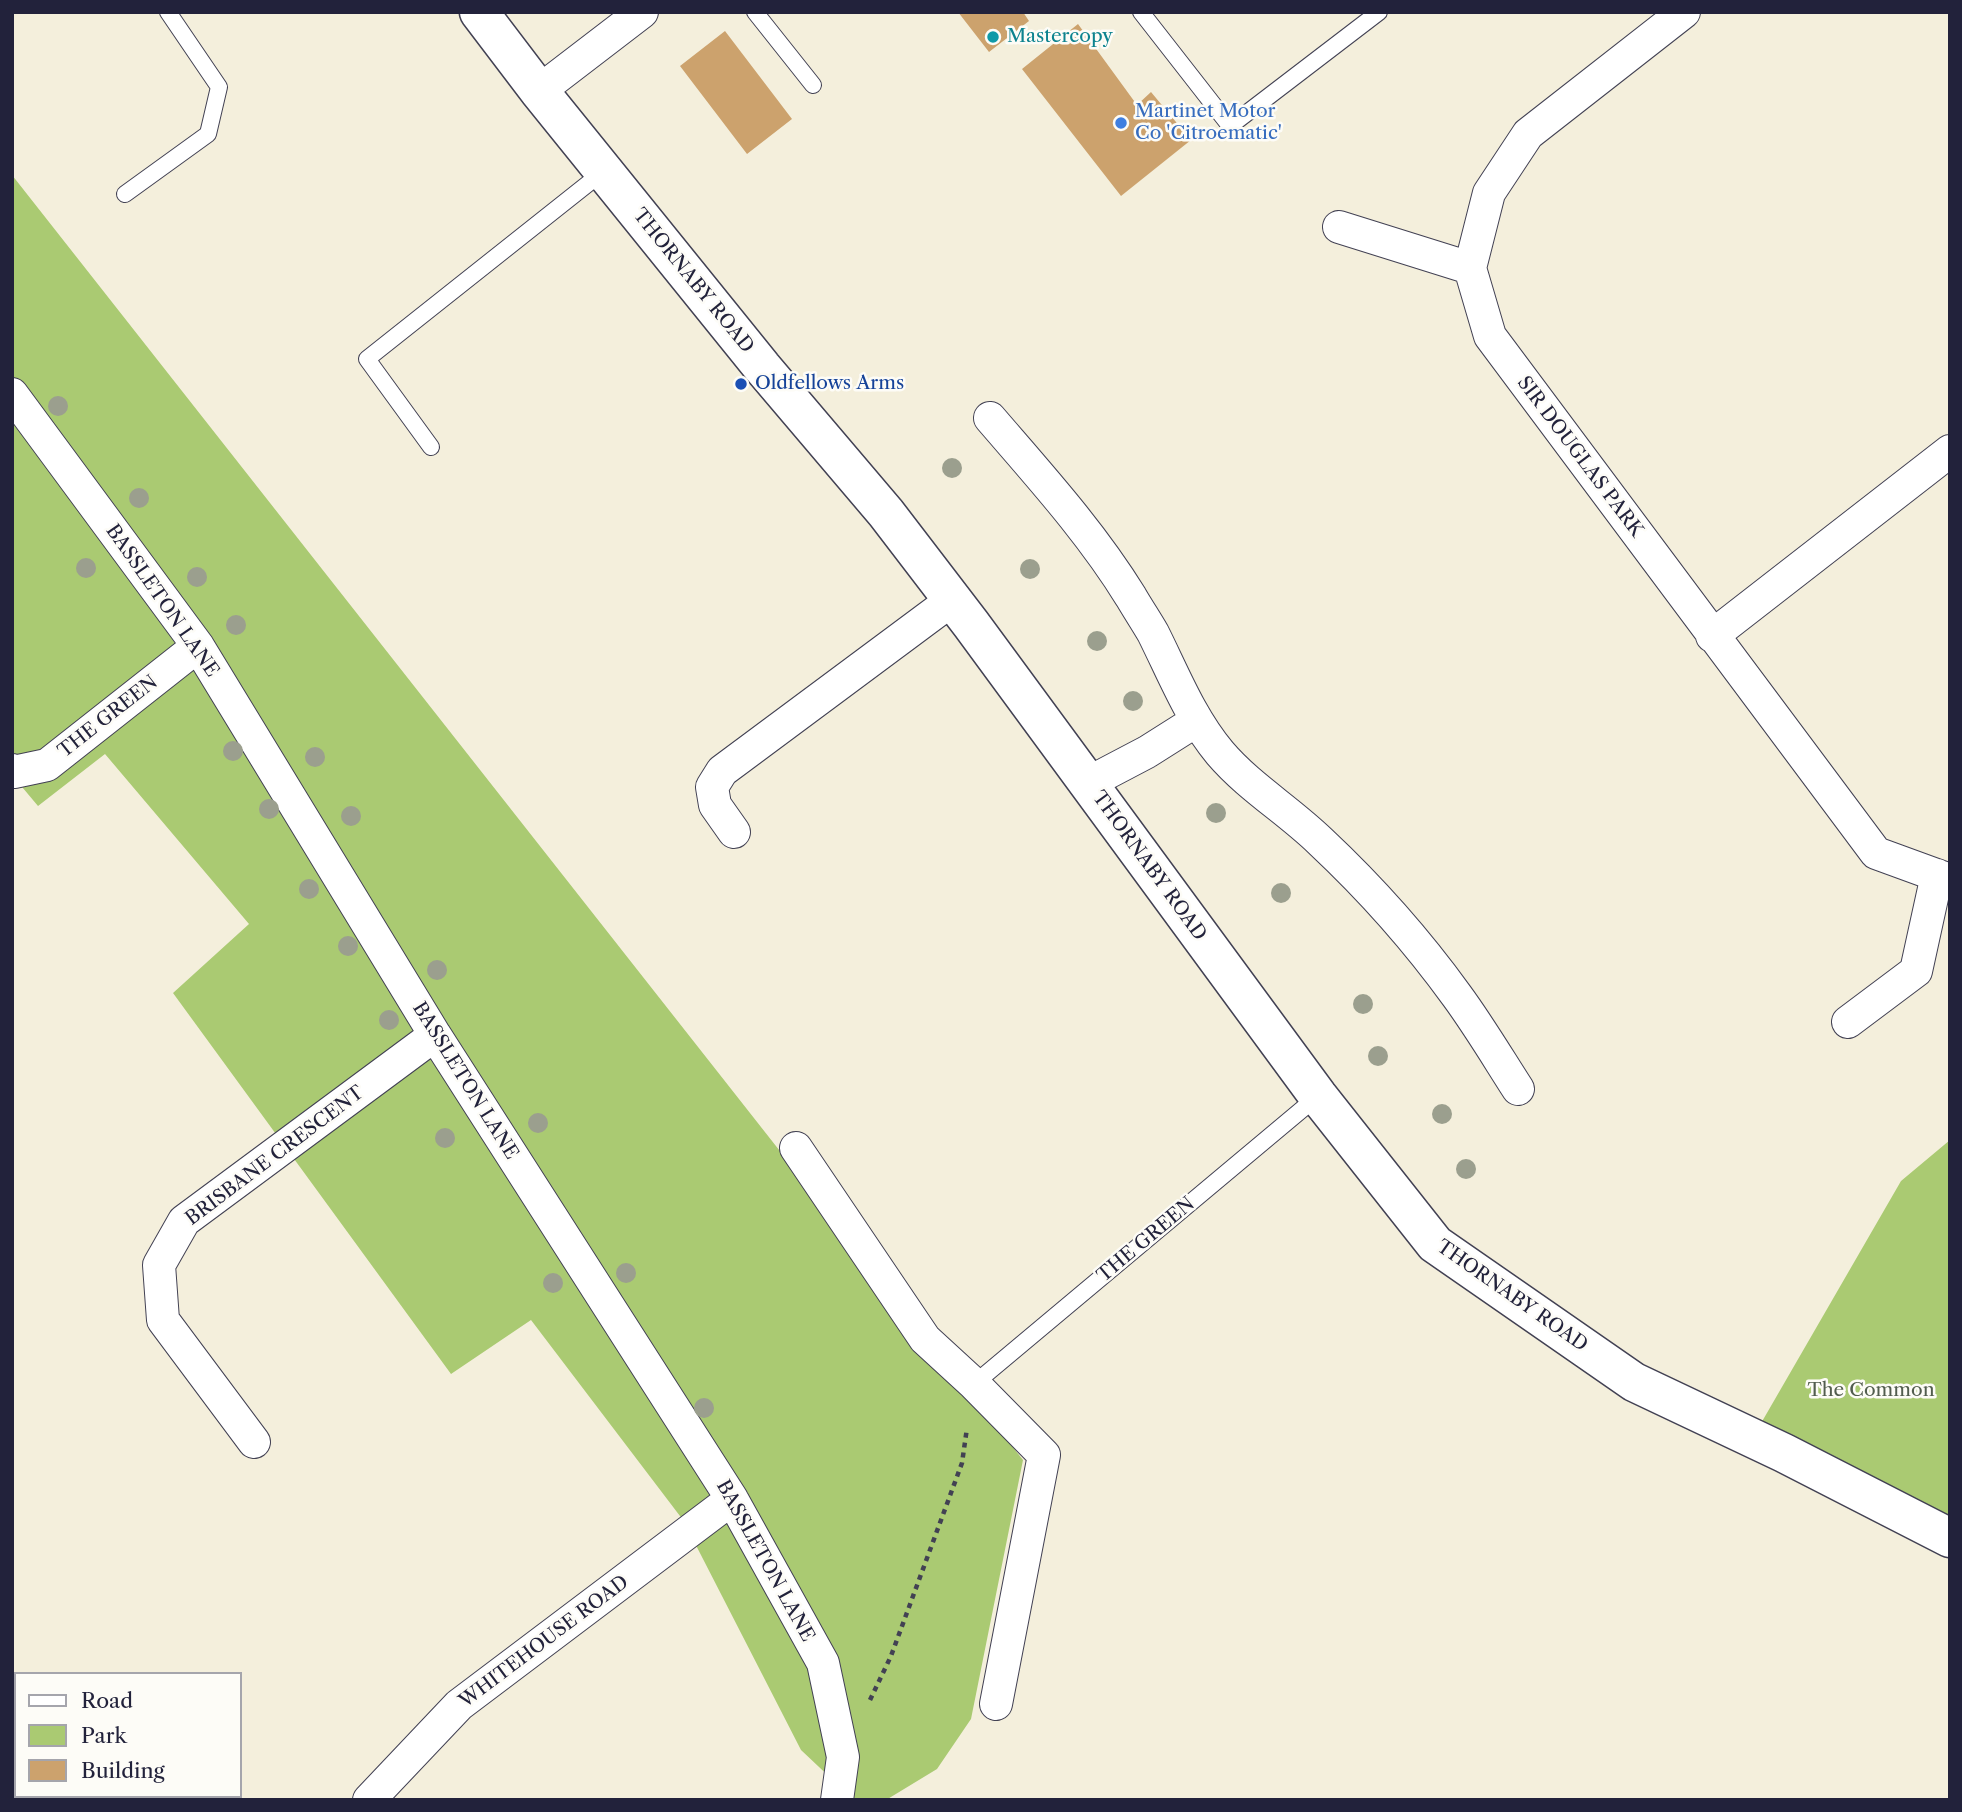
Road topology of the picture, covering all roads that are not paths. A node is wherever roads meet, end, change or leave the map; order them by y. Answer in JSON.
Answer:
{"nodes":[{"id":1,"x":168,"y":12,"type":"edge"},
{"id":2,"x":479,"y":12,"type":"edge"},
{"id":3,"x":642,"y":12,"type":"edge"},
{"id":4,"x":755,"y":12,"type":"edge"},
{"id":5,"x":1141,"y":12,"type":"edge"},
{"id":6,"x":1379,"y":12,"type":"edge"},
{"id":7,"x":1685,"y":12,"type":"edge"},
{"id":8,"x":813,"y":85,"type":"dead end"},
{"id":9,"x":539,"y":91,"type":"junction"},
{"id":10,"x":604,"y":171,"type":"junction"},
{"id":11,"x":125,"y":194,"type":"dead end"},
{"id":12,"x":1339,"y":227,"type":"dead end"},
{"id":13,"x":1471,"y":268,"type":"junction"},
{"id":14,"x":12,"y":394,"type":"edge"},
{"id":15,"x":989,"y":418,"type":"dead end"},
{"id":16,"x":431,"y":447,"type":"dead end"},
{"id":17,"x":1950,"y":451,"type":"edge"},
{"id":18,"x":952,"y":600,"type":"junction"},
{"id":19,"x":1712,"y":636,"type":"junction"},
{"id":20,"x":198,"y":646,"type":"junction"},
{"id":21,"x":1196,"y":721,"type":"junction"},
{"id":22,"x":12,"y":770,"type":"edge"},
{"id":23,"x":1088,"y":783,"type":"junction"},
{"id":24,"x":734,"y":832,"type":"dead end"},
{"id":25,"x":1943,"y":877,"type":"edge"},
{"id":26,"x":1848,"y":1022,"type":"dead end"},
{"id":27,"x":435,"y":1035,"type":"junction"},
{"id":28,"x":1518,"y":1089,"type":"dead end"},
{"id":29,"x":1318,"y":1096,"type":"junction"},
{"id":30,"x":796,"y":1148,"type":"dead end"},
{"id":31,"x":974,"y":1384,"type":"junction"},
{"id":32,"x":254,"y":1442,"type":"dead end"},
{"id":33,"x":732,"y":1499,"type":"junction"},
{"id":34,"x":1950,"y":1538,"type":"edge"},
{"id":35,"x":996,"y":1704,"type":"dead end"},
{"id":36,"x":369,"y":1800,"type":"edge"},
{"id":37,"x":837,"y":1800,"type":"edge"}],
"edges":[{"from":1,"to":11,"type":"lane"},
{"from":2,"to":9,"type":"street","name":"THORNABY ROAD"},
{"from":3,"to":9,"type":"street"},
{"from":4,"to":8,"type":"lane"},
{"from":5,"to":6,"type":"lane"},
{"from":7,"to":13,"type":"street","name":"SIR DOUGLAS PARK"},
{"from":9,"to":10,"type":"street","name":"THORNABY ROAD"},
{"from":10,"to":16,"type":"lane"},
{"from":10,"to":18,"type":"street","name":"THORNABY ROAD"},
{"from":12,"to":13,"type":"street"},
{"from":13,"to":19,"type":"street","name":"SIR DOUGLAS PARK"},
{"from":14,"to":20,"type":"street","name":"BASSLETON LANE"},
{"from":15,"to":21,"type":"street"},
{"from":17,"to":19,"type":"street"},
{"from":18,"to":23,"type":"street","name":"THORNABY ROAD"},
{"from":18,"to":24,"type":"street"},
{"from":19,"to":25,"type":"street","name":"SIR DOUGLAS PARK"},
{"from":20,"to":22,"type":"street","name":"THE GREEN"},
{"from":20,"to":27,"type":"street","name":"BASSLETON LANE"},
{"from":21,"to":23,"type":"street","name":"THORNABY ROAD"},
{"from":21,"to":28,"type":"street"},
{"from":23,"to":29,"type":"street","name":"THORNABY ROAD"},
{"from":25,"to":26,"type":"street","name":"SIR DOUGLAS PARK"},
{"from":27,"to":32,"type":"street","name":"BRISBANE CRESCENT"},
{"from":27,"to":33,"type":"street","name":"BASSLETON LANE"},
{"from":29,"to":31,"type":"lane","name":"THE GREEN"},
{"from":29,"to":34,"type":"street","name":"THORNABY ROAD"},
{"from":30,"to":31,"type":"street"},
{"from":31,"to":35,"type":"street"},
{"from":33,"to":36,"type":"street","name":"WHITEHOUSE ROAD"},
{"from":33,"to":37,"type":"street","name":"BASSLETON LANE"}]}
